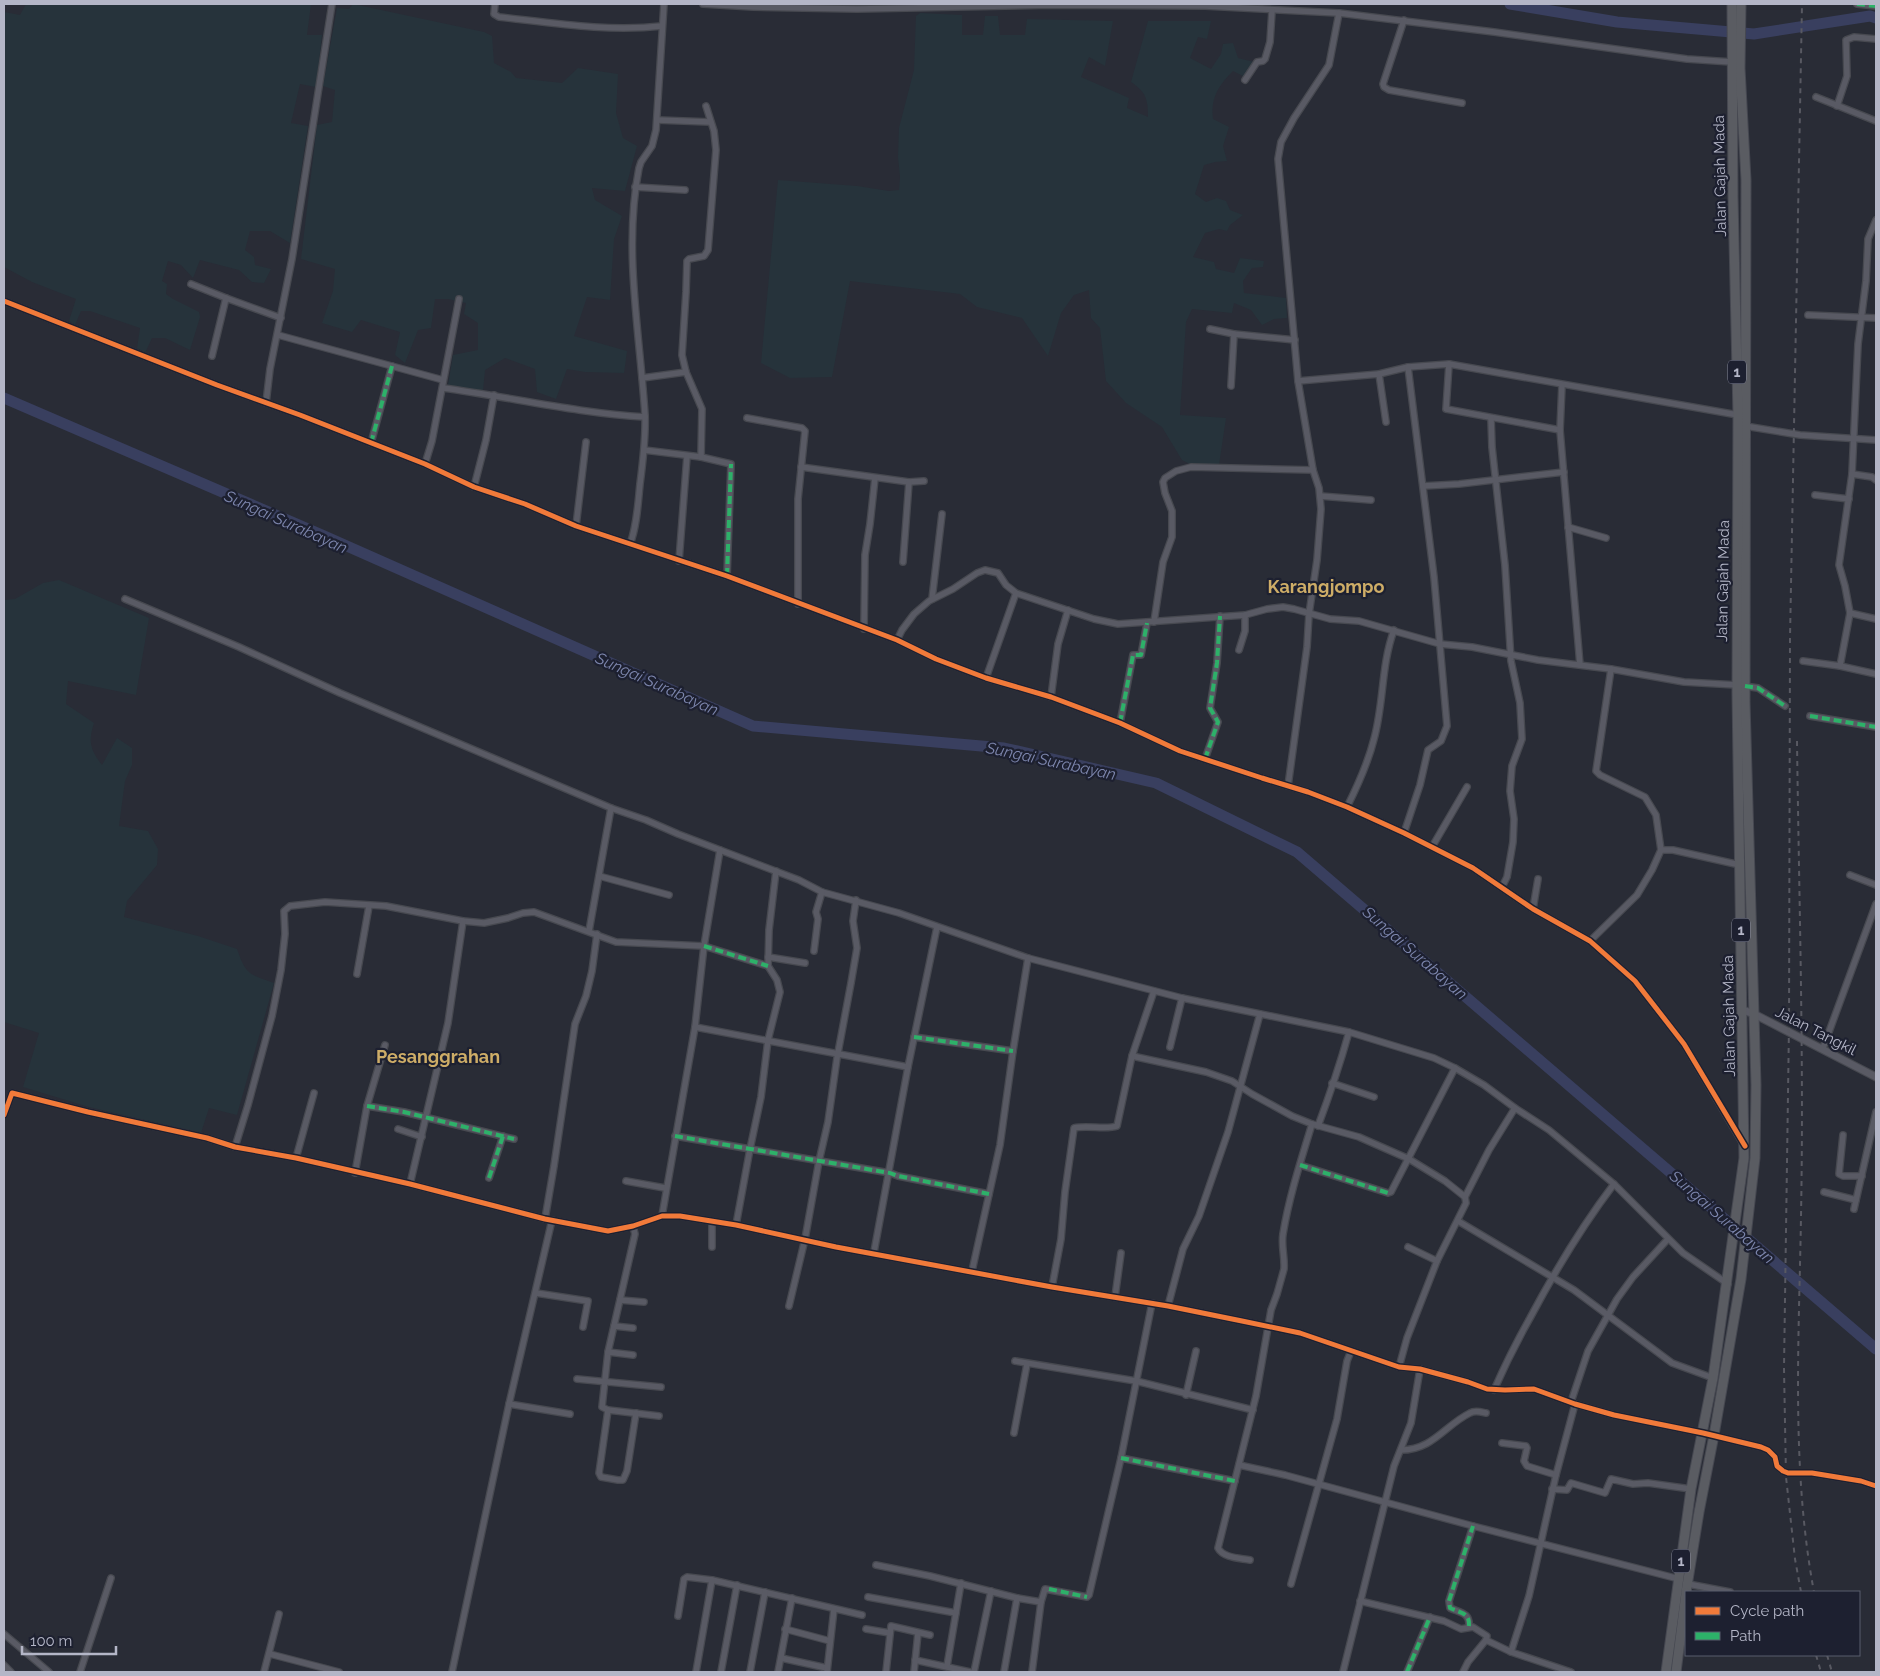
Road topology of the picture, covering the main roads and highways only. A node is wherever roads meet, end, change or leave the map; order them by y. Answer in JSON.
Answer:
{"nodes":[{"id":1,"x":1732,"y":4,"type":"edge"},
{"id":2,"x":1741,"y":4,"type":"edge"},
{"id":3,"x":1736,"y":20,"type":"junction"},
{"id":4,"x":1736,"y":49,"type":"junction"},
{"id":5,"x":1741,"y":694,"type":"junction"},
{"id":6,"x":1687,"y":1590,"type":"edge"},
{"id":7,"x":1685,"y":1605,"type":"edge"},
{"id":8,"x":1666,"y":1672,"type":"edge"},
{"id":9,"x":1676,"y":1672,"type":"edge"}],
"edges":[{"from":1,"to":3,"type":"highway","name":"Jalan Gajah Mada","number":"1"},
{"from":2,"to":3,"type":"highway","name":"Jalan Gajah Mada","number":"1"},
{"from":3,"to":4,"type":"highway","name":"Jalan Gajah Mada","number":"1"},
{"from":4,"to":5,"type":"highway","name":"Jalan Gajah Mada","number":"1"},
{"from":4,"to":5,"type":"highway","name":"Jalan Gajah Mada","number":"1"},
{"from":5,"to":6,"type":"highway","name":"Jalan Gajah Mada","number":"1"},
{"from":5,"to":8,"type":"highway","name":"Jalan Gajah Mada","number":"1"},
{"from":7,"to":9,"type":"highway","number":"1"}]}
